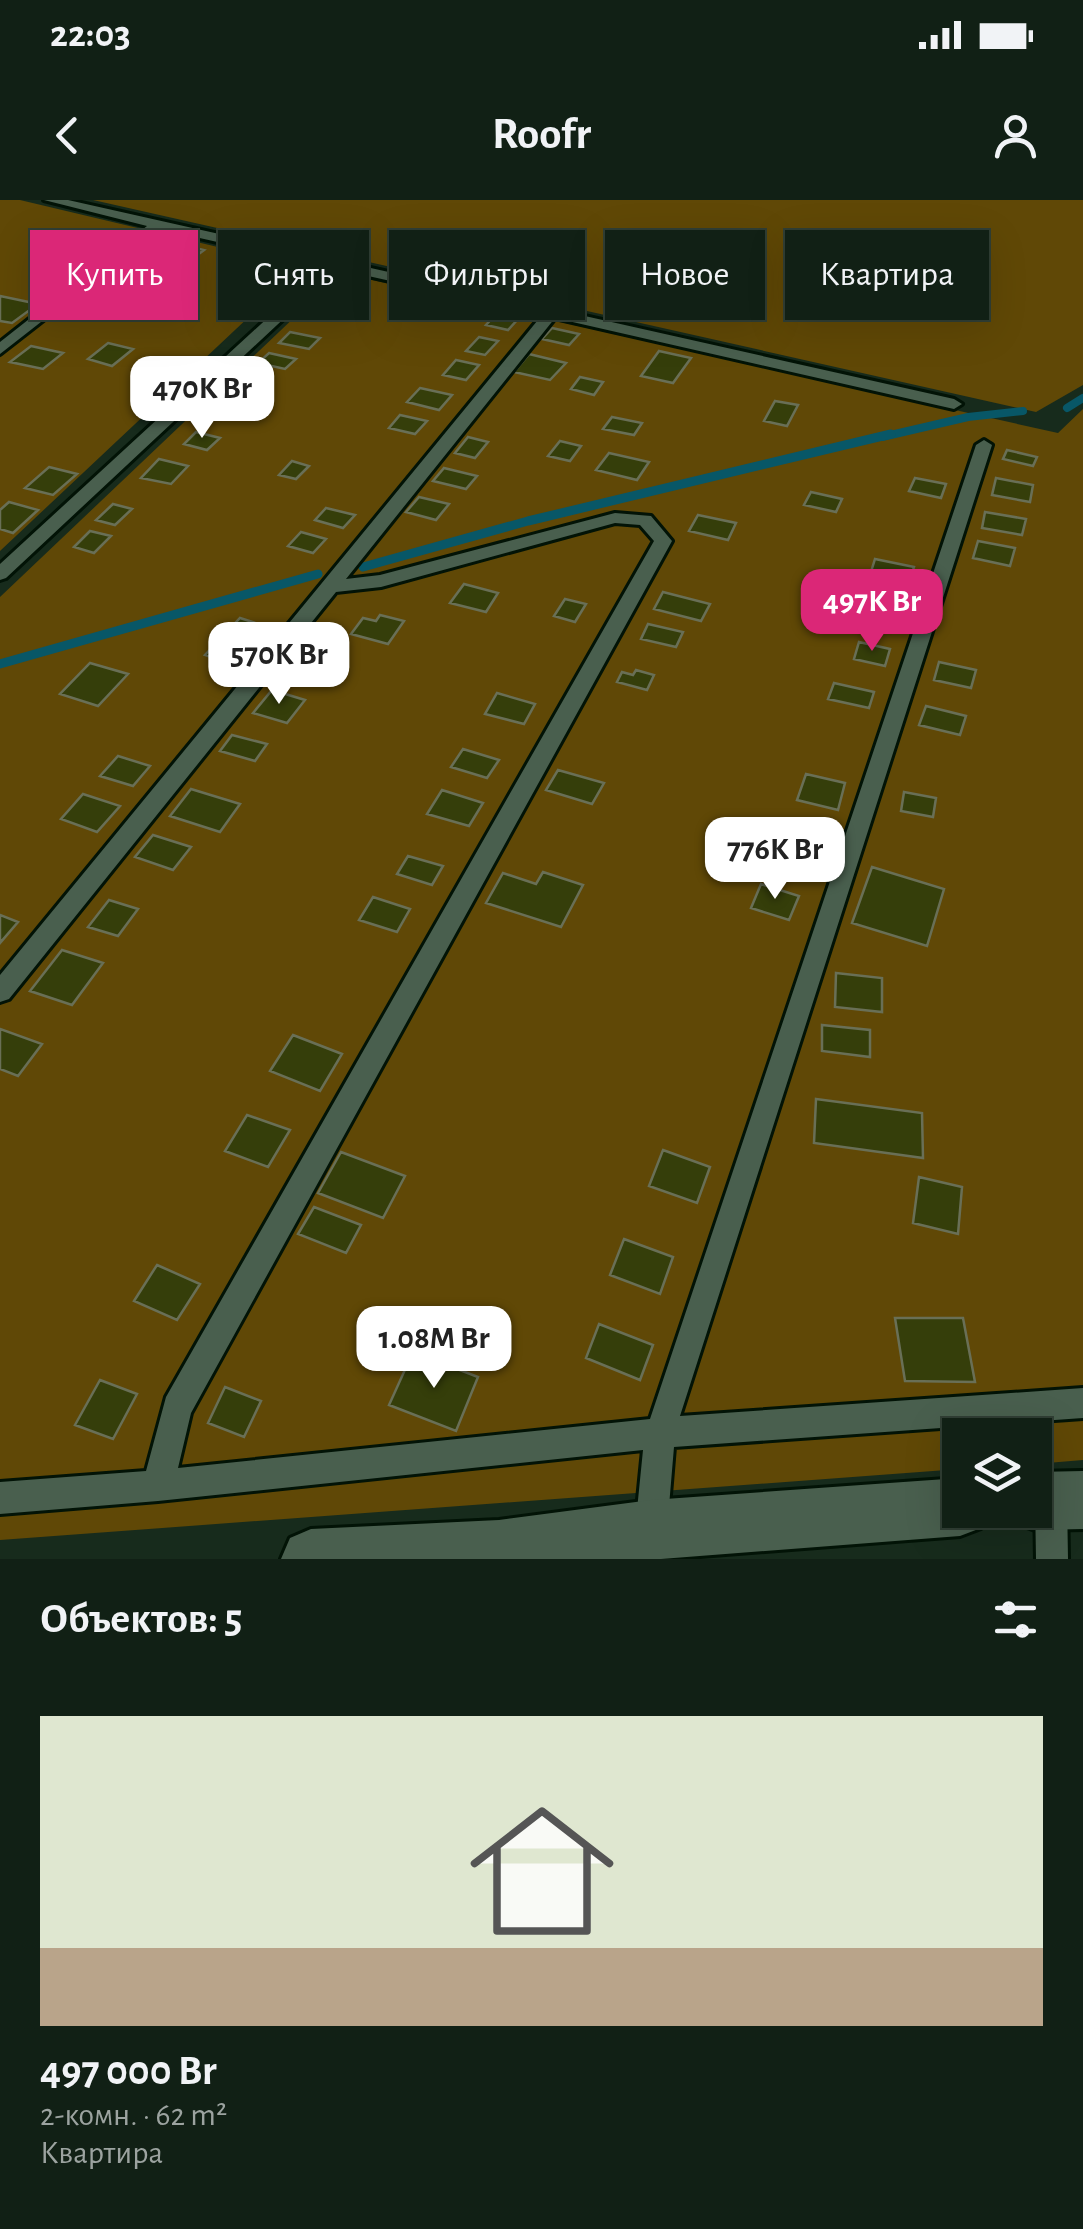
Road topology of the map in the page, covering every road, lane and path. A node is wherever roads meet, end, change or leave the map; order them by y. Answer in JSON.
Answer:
{"nodes":[{"id":1,"x":51,"y":200,"type":"edge"},
{"id":2,"x":158,"y":224,"type":"junction"},
{"id":3,"x":218,"y":238,"type":"edge"},
{"id":4,"x":274,"y":320,"type":"edge"},
{"id":5,"x":546,"y":320,"type":"edge"},
{"id":6,"x":583,"y":320,"type":"edge"},
{"id":7,"x":0,"y":349,"type":"edge"},
{"id":8,"x":954,"y":404,"type":"dead end"},
{"id":9,"x":984,"y":445,"type":"dead end"},
{"id":10,"x":0,"y":574,"type":"edge"},
{"id":11,"x":326,"y":587,"type":"junction"},
{"id":12,"x":0,"y":992,"type":"edge"},
{"id":13,"x":1083,"y":1402,"type":"edge"},
{"id":14,"x":660,"y":1433,"type":"junction"},
{"id":15,"x":158,"y":1486,"type":"junction"},
{"id":16,"x":0,"y":1498,"type":"edge"},
{"id":17,"x":1056,"y":1500,"type":"edge"},
{"id":18,"x":942,"y":1508,"type":"edge"},
{"id":19,"x":651,"y":1530,"type":"junction"},
{"id":20,"x":498,"y":1554,"type":"edge"},
{"id":21,"x":312,"y":1559,"type":"edge"},
{"id":22,"x":1052,"y":1559,"type":"edge"}],
"edges":[{"from":1,"to":2,"type":"lane"},
{"from":2,"to":3,"type":"lane"},
{"from":2,"to":7,"type":"lane"},
{"from":4,"to":10,"type":"lane"},
{"from":5,"to":11,"type":"lane"},
{"from":6,"to":8,"type":"lane"},
{"from":9,"to":14,"type":"lane"},
{"from":11,"to":12,"type":"lane"},
{"from":11,"to":15,"type":"lane"},
{"from":13,"to":14,"type":"lane"},
{"from":14,"to":15,"type":"lane"},
{"from":14,"to":19,"type":"lane"},
{"from":15,"to":16,"type":"lane"},
{"from":17,"to":22,"type":"lane"},
{"from":18,"to":19,"type":"street"},
{"from":19,"to":20,"type":"street"},
{"from":20,"to":21,"type":"street"}]}
